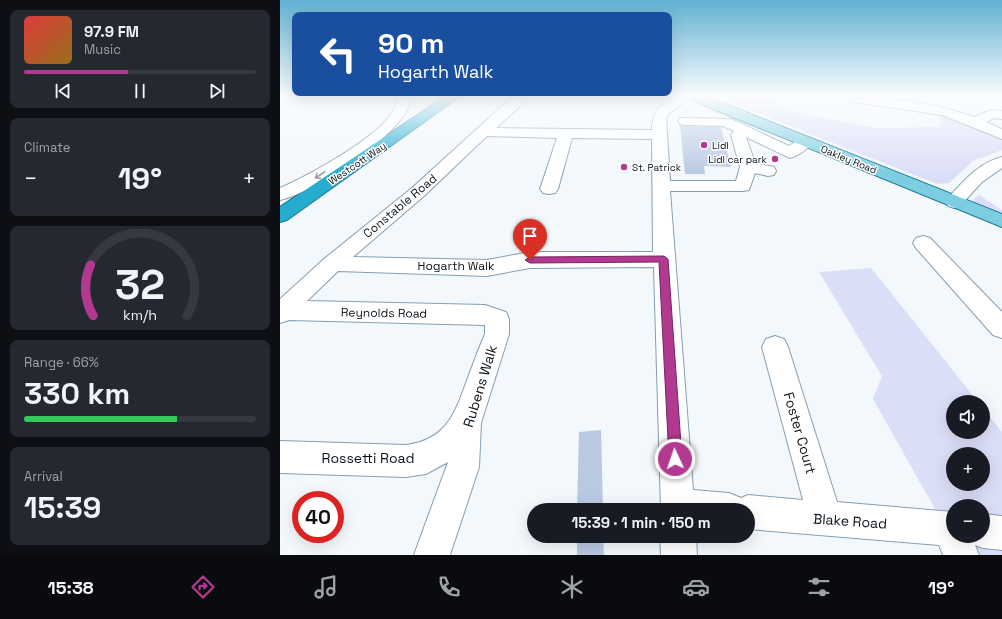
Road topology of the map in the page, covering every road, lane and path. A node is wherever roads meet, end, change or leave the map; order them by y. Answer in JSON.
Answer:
{"nodes":[{"id":1,"x":392,"y":123,"type":"edge"},
{"id":2,"x":415,"y":123,"type":"edge"},
{"id":3,"x":494,"y":123,"type":"edge"},
{"id":4,"x":661,"y":123,"type":"edge"},
{"id":5,"x":728,"y":123,"type":"edge"},
{"id":6,"x":760,"y":123,"type":"edge"},
{"id":7,"x":977,"y":123,"type":"edge"},
{"id":8,"x":742,"y":131,"type":"junction"},
{"id":9,"x":484,"y":132,"type":"junction"},
{"id":10,"x":566,"y":134,"type":"junction"},
{"id":11,"x":660,"y":135,"type":"junction"},
{"id":12,"x":1002,"y":135,"type":"edge"},
{"id":13,"x":800,"y":139,"type":"junction"},
{"id":14,"x":783,"y":150,"type":"junction"},
{"id":15,"x":1002,"y":162,"type":"edge"},
{"id":16,"x":758,"y":169,"type":"junction"},
{"id":17,"x":662,"y":186,"type":"junction"},
{"id":18,"x":549,"y":189,"type":"dead end"},
{"id":19,"x":280,"y":195,"type":"edge"},
{"id":20,"x":954,"y":202,"type":"junction"},
{"id":21,"x":280,"y":216,"type":"edge"},
{"id":22,"x":1002,"y":221,"type":"edge"},
{"id":23,"x":923,"y":243,"type":"dead end"},
{"id":24,"x":664,"y":259,"type":"junction"},
{"id":25,"x":343,"y":264,"type":"dead end"},
{"id":26,"x":281,"y":311,"type":"edge"},
{"id":27,"x":485,"y":315,"type":"joint"},
{"id":28,"x":1002,"y":328,"type":"edge"},
{"id":29,"x":775,"y":347,"type":"dead end"},
{"id":30,"x":466,"y":423,"type":"junction"},
{"id":31,"x":280,"y":458,"type":"edge"},
{"id":32,"x":677,"y":503,"type":"edge"},
{"id":33,"x":755,"y":513,"type":"edge"},
{"id":34,"x":825,"y":519,"type":"junction"},
{"id":35,"x":1002,"y":533,"type":"edge"},
{"id":36,"x":946,"y":534,"type":"edge"},
{"id":37,"x":990,"y":534,"type":"edge"},
{"id":38,"x":679,"y":543,"type":"edge"},
{"id":39,"x":432,"y":555,"type":"edge"},
{"id":40,"x":679,"y":555,"type":"edge"}],
"edges":[{"from":1,"to":19,"type":"street","one_way":true},
{"from":2,"to":21,"type":"highway","name":"Westcott Way"},
{"from":3,"to":9,"type":"street","name":"Constable Road"},
{"from":4,"to":11,"type":"street"},
{"from":5,"to":8,"type":"street"},
{"from":6,"to":13,"type":"main road","name":"Oakley Road"},
{"from":7,"to":12,"type":"street"},
{"from":8,"to":14,"type":"street"},
{"from":8,"to":16,"type":"street"},
{"from":9,"to":10,"type":"street"},
{"from":9,"to":26,"type":"street","name":"Constable Road"},
{"from":10,"to":11,"type":"street"},
{"from":10,"to":18,"type":"street"},
{"from":11,"to":17,"type":"street"},
{"from":13,"to":14,"type":"street"},
{"from":13,"to":20,"type":"main road","name":"Oakley Road"},
{"from":14,"to":16,"type":"street"},
{"from":15,"to":20,"type":"street"},
{"from":16,"to":17,"type":"street"},
{"from":17,"to":24,"type":"street"},
{"from":20,"to":22,"type":"main road","name":"Oakley Road"},
{"from":23,"to":28,"type":"street"},
{"from":24,"to":25,"type":"street","name":"Hogarth Walk"},
{"from":24,"to":32,"type":"street"},
{"from":26,"to":27,"type":"street","name":"Reynolds Road"},
{"from":27,"to":30,"type":"street","name":"Rubens Walk"},
{"from":29,"to":34,"type":"street","name":"Foster Court"},
{"from":30,"to":31,"type":"street","name":"Rossetti Road"},
{"from":30,"to":39,"type":"street","name":"Rubens Walk"},
{"from":33,"to":34,"type":"street","name":"Blake Road"},
{"from":34,"to":36,"type":"street","name":"Blake Road"},
{"from":35,"to":37,"type":"street","name":"Blake Road"},
{"from":38,"to":40,"type":"street"}]}
